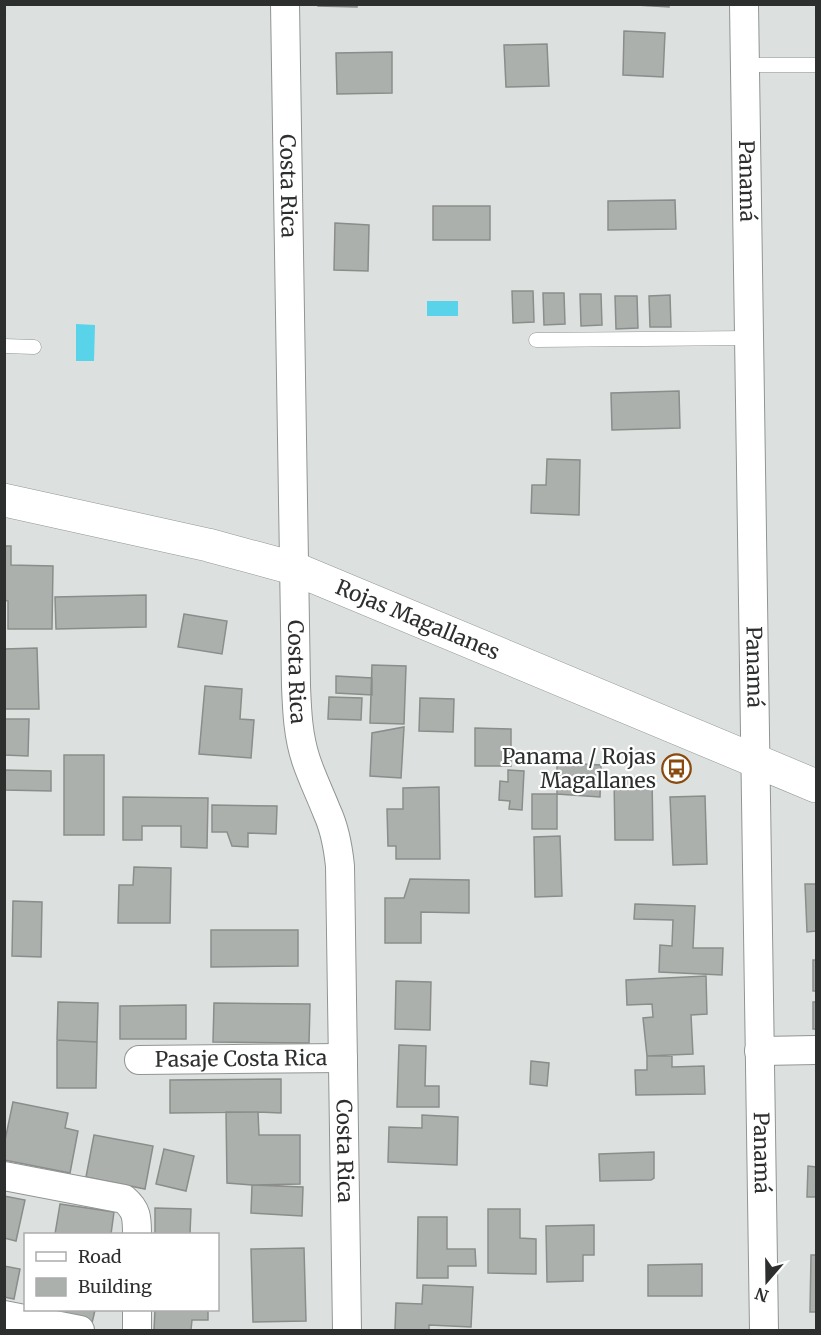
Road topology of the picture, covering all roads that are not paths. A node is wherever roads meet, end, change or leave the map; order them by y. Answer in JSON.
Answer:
{"nodes":[{"id":1,"x":285,"y":4,"type":"edge"},
{"id":2,"x":744,"y":4,"type":"edge"},
{"id":3,"x":745,"y":65,"type":"junction"},
{"id":4,"x":816,"y":65,"type":"edge"},
{"id":5,"x":748,"y":338,"type":"junction"},
{"id":6,"x":536,"y":340,"type":"dead end"},
{"id":7,"x":4,"y":346,"type":"edge"},
{"id":8,"x":34,"y":346,"type":"dead end"},
{"id":9,"x":4,"y":500,"type":"edge"},
{"id":10,"x":293,"y":568,"type":"junction"},
{"id":11,"x":755,"y":760,"type":"junction"},
{"id":12,"x":816,"y":786,"type":"edge"},
{"id":13,"x":816,"y":1050,"type":"edge"},
{"id":14,"x":759,"y":1051,"type":"junction"},
{"id":15,"x":343,"y":1058,"type":"junction"},
{"id":16,"x":139,"y":1060,"type":"dead end"},
{"id":17,"x":4,"y":1176,"type":"edge"},
{"id":18,"x":137,"y":1233,"type":"edge"},
{"id":19,"x":137,"y":1311,"type":"edge"},
{"id":20,"x":4,"y":1316,"type":"edge"},
{"id":21,"x":80,"y":1330,"type":"edge"},
{"id":22,"x":137,"y":1330,"type":"edge"},
{"id":23,"x":347,"y":1330,"type":"edge"},
{"id":24,"x":764,"y":1330,"type":"edge"}],
"edges":[{"from":1,"to":10,"type":"street","name":"Costa Rica"},
{"from":2,"to":3,"type":"street","name":"Panamá"},
{"from":3,"to":4,"type":"lane"},
{"from":3,"to":5,"type":"street","name":"Panamá"},
{"from":5,"to":6,"type":"lane"},
{"from":5,"to":11,"type":"street","name":"Panamá"},
{"from":7,"to":8,"type":"lane"},
{"from":9,"to":10,"type":"main road","name":"Rojas Magallanes"},
{"from":10,"to":11,"type":"main road","name":"Rojas Magallanes"},
{"from":10,"to":15,"type":"street","name":"Costa Rica"},
{"from":11,"to":12,"type":"main road","name":"Rojas Magallanes"},
{"from":11,"to":14,"type":"street","name":"Panamá"},
{"from":13,"to":14,"type":"street"},
{"from":14,"to":24,"type":"street","name":"Panamá"},
{"from":15,"to":16,"type":"street","name":"Pasaje Costa Rica"},
{"from":15,"to":23,"type":"street","name":"Costa Rica"},
{"from":17,"to":18,"type":"street"},
{"from":19,"to":22,"type":"street"},
{"from":20,"to":21,"type":"street"}]}
